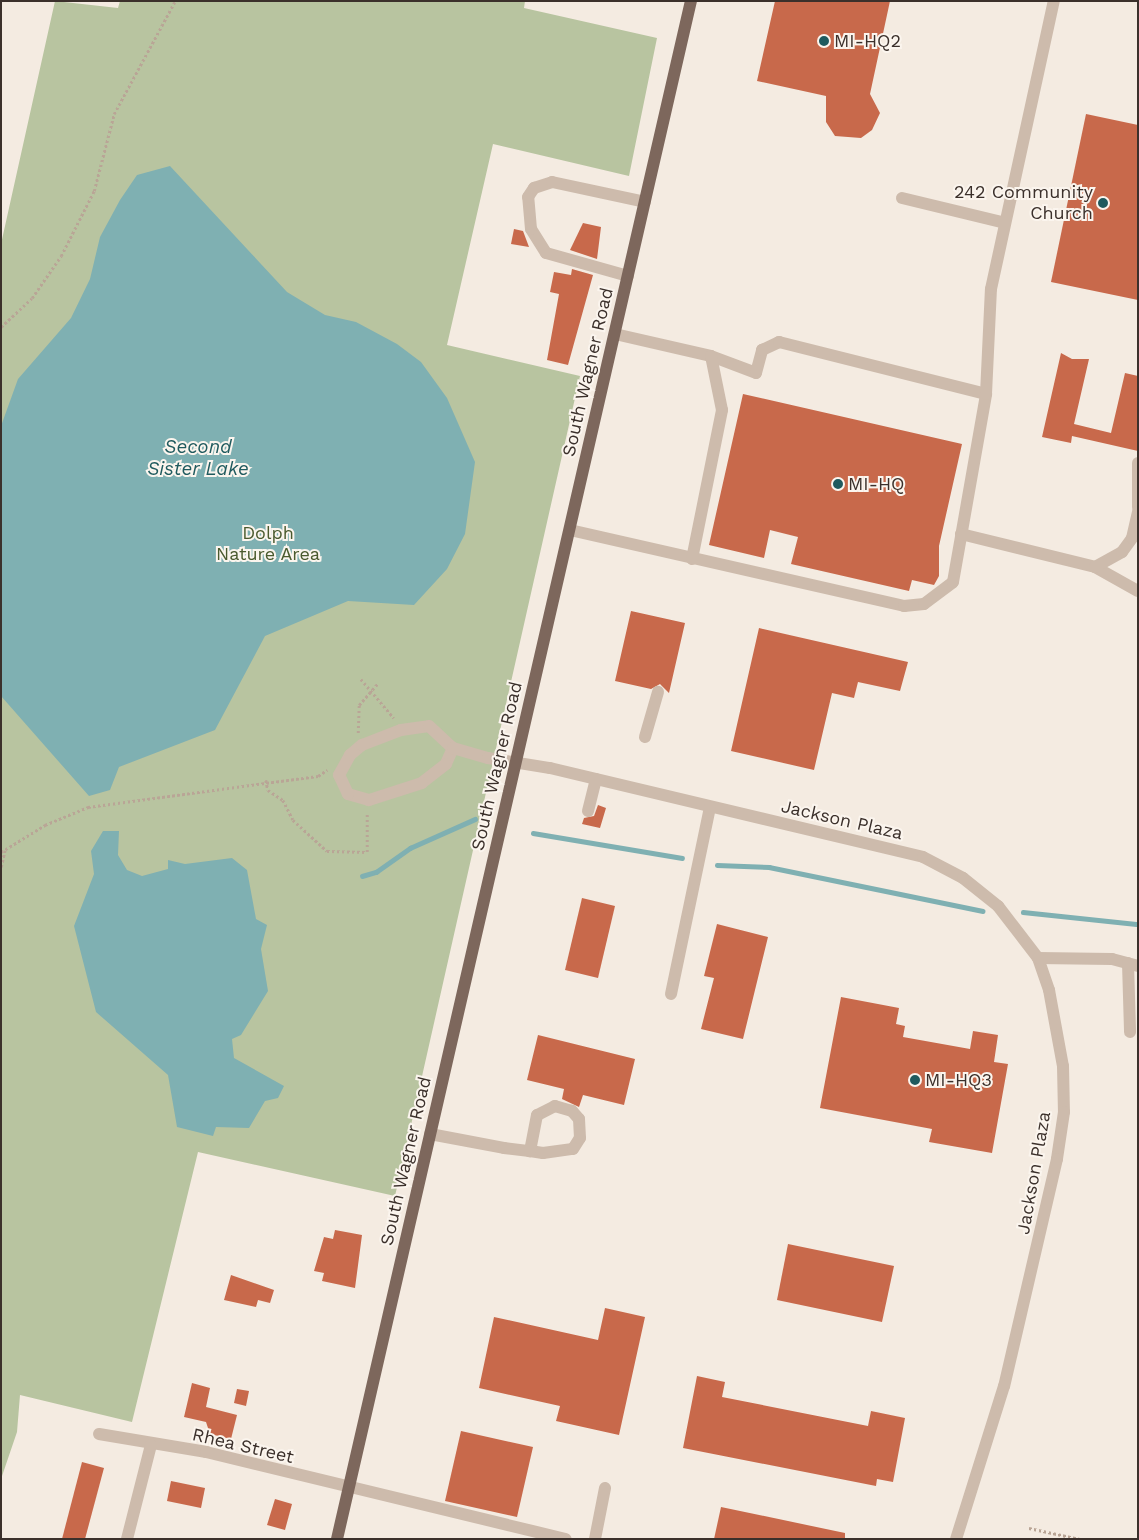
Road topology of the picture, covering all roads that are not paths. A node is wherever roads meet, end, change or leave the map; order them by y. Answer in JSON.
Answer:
{"nodes":[{"id":1,"x":691,"y":1,"type":"edge"},
{"id":2,"x":1054,"y":1,"type":"edge"},
{"id":3,"x":902,"y":198,"type":"dead end"},
{"id":4,"x":645,"y":202,"type":"junction"},
{"id":5,"x":1005,"y":223,"type":"junction"},
{"id":6,"x":628,"y":276,"type":"junction"},
{"id":7,"x":615,"y":334,"type":"junction"},
{"id":8,"x":711,"y":356,"type":"junction"},
{"id":9,"x":986,"y":394,"type":"junction"},
{"id":10,"x":1138,"y":463,"type":"edge"},
{"id":11,"x":1138,"y":507,"type":"edge"},
{"id":12,"x":1138,"y":512,"type":"edge"},
{"id":13,"x":570,"y":530,"type":"junction"},
{"id":14,"x":961,"y":534,"type":"junction"},
{"id":15,"x":692,"y":558,"type":"junction"},
{"id":16,"x":1095,"y":567,"type":"junction"},
{"id":17,"x":1138,"y":591,"type":"edge"},
{"id":18,"x":658,"y":692,"type":"dead end"},
{"id":19,"x":646,"y":737,"type":"dead end"},
{"id":20,"x":453,"y":748,"type":"junction"},
{"id":21,"x":517,"y":760,"type":"junction"},
{"id":22,"x":596,"y":779,"type":"junction"},
{"id":23,"x":710,"y":807,"type":"junction"},
{"id":24,"x":588,"y":811,"type":"dead end"},
{"id":25,"x":1038,"y":958,"type":"junction"},
{"id":26,"x":1133,"y":964,"type":"edge"},
{"id":27,"x":671,"y":994,"type":"dead end"},
{"id":28,"x":1130,"y":1032,"type":"dead end"},
{"id":29,"x":430,"y":1134,"type":"junction"},
{"id":30,"x":530,"y":1151,"type":"junction"},
{"id":31,"x":100,"y":1434,"type":"dead end"},
{"id":32,"x":151,"y":1446,"type":"junction"},
{"id":33,"x":605,"y":1488,"type":"dead end"},
{"id":34,"x":348,"y":1489,"type":"junction"},
{"id":35,"x":127,"y":1539,"type":"edge"},
{"id":36,"x":336,"y":1539,"type":"edge"},
{"id":37,"x":566,"y":1539,"type":"edge"},
{"id":38,"x":595,"y":1539,"type":"edge"},
{"id":39,"x":956,"y":1539,"type":"edge"}],
"edges":[{"from":1,"to":4,"type":"main road","name":"South Wagner Road"},
{"from":2,"to":5,"type":"street"},
{"from":3,"to":5,"type":"street"},
{"from":4,"to":6,"type":"main road","name":"South Wagner Road"},
{"from":4,"to":6,"type":"street"},
{"from":5,"to":9,"type":"street"},
{"from":6,"to":7,"type":"main road","name":"South Wagner Road"},
{"from":7,"to":8,"type":"street"},
{"from":7,"to":13,"type":"main road","name":"South Wagner Road"},
{"from":8,"to":9,"type":"street"},
{"from":8,"to":15,"type":"street"},
{"from":9,"to":14,"type":"street"},
{"from":10,"to":11,"type":"street"},
{"from":12,"to":16,"type":"street"},
{"from":13,"to":15,"type":"street"},
{"from":13,"to":21,"type":"main road","name":"South Wagner Road"},
{"from":14,"to":15,"type":"street"},
{"from":14,"to":16,"type":"street"},
{"from":16,"to":17,"type":"street"},
{"from":18,"to":19,"type":"street"},
{"from":20,"to":20,"type":"street"},
{"from":20,"to":21,"type":"street","name":"Jackson Plaza"},
{"from":21,"to":22,"type":"street","name":"Jackson Plaza"},
{"from":21,"to":29,"type":"main road","name":"South Wagner Road"},
{"from":22,"to":23,"type":"street","name":"Jackson Plaza"},
{"from":22,"to":24,"type":"street"},
{"from":23,"to":25,"type":"street","name":"Jackson Plaza"},
{"from":23,"to":27,"type":"street"},
{"from":25,"to":26,"type":"street"},
{"from":25,"to":39,"type":"street","name":"Jackson Plaza"},
{"from":26,"to":28,"type":"street"},
{"from":29,"to":30,"type":"street"},
{"from":29,"to":34,"type":"main road","name":"South Wagner Road"},
{"from":30,"to":30,"type":"street"},
{"from":31,"to":32,"type":"street","name":"Rhea Street"},
{"from":32,"to":34,"type":"street","name":"Rhea Street"},
{"from":32,"to":35,"type":"street"},
{"from":33,"to":38,"type":"street"},
{"from":34,"to":36,"type":"main road","name":"South Wagner Road"},
{"from":34,"to":37,"type":"street","name":"Rhea Street"}]}
